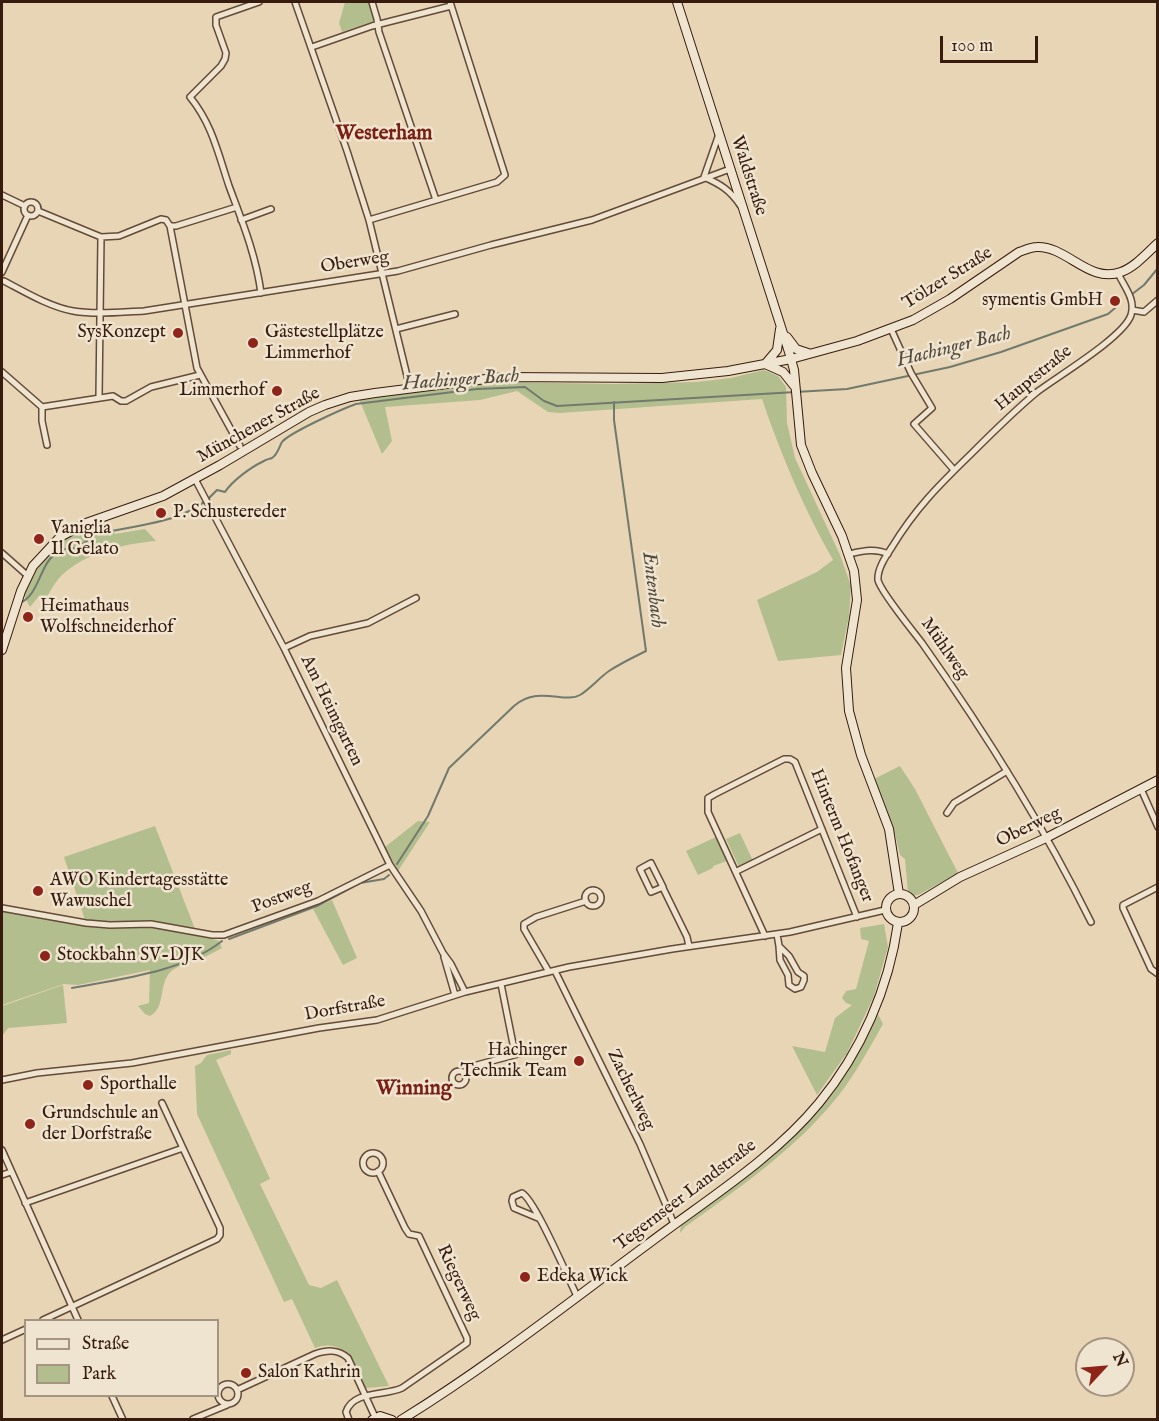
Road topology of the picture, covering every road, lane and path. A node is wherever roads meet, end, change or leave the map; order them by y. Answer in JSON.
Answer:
{"nodes":[{"id":1,"x":259,"y":2,"type":"edge"},
{"id":2,"x":295,"y":2,"type":"edge"},
{"id":3,"x":372,"y":2,"type":"edge"},
{"id":4,"x":677,"y":2,"type":"edge"},
{"id":5,"x":450,"y":4,"type":"edge"},
{"id":6,"x":378,"y":24,"type":"junction"},
{"id":7,"x":312,"y":47,"type":"junction"},
{"id":8,"x":718,"y":134,"type":"junction"},
{"id":9,"x":730,"y":169,"type":"junction"},
{"id":10,"x":704,"y":177,"type":"junction"},
{"id":11,"x":2,"y":195,"type":"edge"},
{"id":12,"x":436,"y":200,"type":"junction"},
{"id":13,"x":25,"y":206,"type":"junction"},
{"id":14,"x":237,"y":207,"type":"junction"},
{"id":15,"x":271,"y":209,"type":"dead end"},
{"id":16,"x":38,"y":211,"type":"junction"},
{"id":17,"x":744,"y":211,"type":"junction"},
{"id":18,"x":28,"y":215,"type":"junction"},
{"id":19,"x":241,"y":220,"type":"junction"},
{"id":20,"x":369,"y":220,"type":"junction"},
{"id":21,"x":170,"y":226,"type":"junction"},
{"id":22,"x":100,"y":237,"type":"junction"},
{"id":23,"x":1158,"y":243,"type":"edge"},
{"id":24,"x":2,"y":273,"type":"edge"},
{"id":25,"x":1118,"y":273,"type":"junction"},
{"id":26,"x":383,"y":274,"type":"junction"},
{"id":27,"x":3,"y":283,"type":"edge"},
{"id":28,"x":261,"y":292,"type":"junction"},
{"id":29,"x":1158,"y":300,"type":"edge"},
{"id":30,"x":185,"y":304,"type":"junction"},
{"id":31,"x":1132,"y":310,"type":"junction"},
{"id":32,"x":100,"y":312,"type":"junction"},
{"id":33,"x":455,"y":314,"type":"dead end"},
{"id":34,"x":780,"y":323,"type":"junction"},
{"id":35,"x":396,"y":329,"type":"junction"},
{"id":36,"x":891,"y":329,"type":"junction"},
{"id":37,"x":809,"y":354,"type":"junction"},
{"id":38,"x":791,"y":359,"type":"junction"},
{"id":39,"x":765,"y":364,"type":"junction"},
{"id":40,"x":2,"y":372,"type":"edge"},
{"id":41,"x":200,"y":375,"type":"junction"},
{"id":42,"x":410,"y":388,"type":"junction"},
{"id":43,"x":796,"y":389,"type":"junction"},
{"id":44,"x":99,"y":397,"type":"junction"},
{"id":45,"x":42,"y":407,"type":"junction"},
{"id":46,"x":47,"y":445,"type":"dead end"},
{"id":47,"x":240,"y":446,"type":"dead end"},
{"id":48,"x":954,"y":470,"type":"junction"},
{"id":49,"x":195,"y":479,"type":"junction"},
{"id":50,"x":895,"y":542,"type":"joint"},
{"id":51,"x":2,"y":553,"type":"edge"},
{"id":52,"x":849,"y":554,"type":"junction"},
{"id":53,"x":888,"y":554,"type":"junction"},
{"id":54,"x":28,"y":576,"type":"junction"},
{"id":55,"x":416,"y":598,"type":"dead end"},
{"id":56,"x":284,"y":648,"type":"junction"},
{"id":57,"x":2,"y":650,"type":"edge"},
{"id":58,"x":1006,"y":771,"type":"junction"},
{"id":59,"x":1158,"y":780,"type":"edge"},
{"id":60,"x":1140,"y":789,"type":"junction"},
{"id":61,"x":947,"y":813,"type":"dead end"},
{"id":62,"x":1158,"y":827,"type":"edge"},
{"id":63,"x":822,"y":829,"type":"junction"},
{"id":64,"x":1046,"y":838,"type":"junction"},
{"id":65,"x":390,"y":865,"type":"junction"},
{"id":66,"x":736,"y":871,"type":"junction"},
{"id":67,"x":663,"y":886,"type":"junction"},
{"id":68,"x":1158,"y":887,"type":"edge"},
{"id":69,"x":899,"y":894,"type":"junction"},
{"id":70,"x":586,"y":901,"type":"dead end"},
{"id":71,"x":914,"y":905,"type":"junction"},
{"id":72,"x":2,"y":908,"type":"edge"},
{"id":73,"x":885,"y":910,"type":"junction"},
{"id":74,"x":857,"y":917,"type":"junction"},
{"id":75,"x":1091,"y":922,"type":"dead end"},
{"id":76,"x":898,"y":923,"type":"junction"},
{"id":77,"x":777,"y":934,"type":"junction"},
{"id":78,"x":765,"y":936,"type":"junction"},
{"id":79,"x":689,"y":946,"type":"junction"},
{"id":80,"x":779,"y":946,"type":"junction"},
{"id":81,"x":443,"y":953,"type":"junction"},
{"id":82,"x":552,"y":972,"type":"junction"},
{"id":83,"x":1158,"y":974,"type":"edge"},
{"id":84,"x":501,"y":984,"type":"junction"},
{"id":85,"x":465,"y":992,"type":"junction"},
{"id":86,"x":455,"y":995,"type":"junction"},
{"id":87,"x":533,"y":1050,"type":"dead end"},
{"id":88,"x":515,"y":1054,"type":"junction"},
{"id":89,"x":464,"y":1073,"type":"dead end"},
{"id":90,"x":2,"y":1080,"type":"edge"},
{"id":91,"x":162,"y":1103,"type":"dead end"},
{"id":92,"x":183,"y":1148,"type":"junction"},
{"id":93,"x":2,"y":1150,"type":"edge"},
{"id":94,"x":378,"y":1171,"type":"dead end"},
{"id":95,"x":11,"y":1172,"type":"junction"},
{"id":96,"x":2,"y":1175,"type":"edge"},
{"id":97,"x":25,"y":1203,"type":"junction"},
{"id":98,"x":538,"y":1218,"type":"junction"},
{"id":99,"x":674,"y":1224,"type":"junction"},
{"id":100,"x":577,"y":1296,"type":"junction"},
{"id":101,"x":72,"y":1307,"type":"junction"},
{"id":102,"x":45,"y":1319,"type":"edge"},
{"id":103,"x":78,"y":1319,"type":"edge"},
{"id":104,"x":24,"y":1330,"type":"edge"},
{"id":105,"x":2,"y":1340,"type":"edge"},
{"id":106,"x":219,"y":1390,"type":"edge"},
{"id":107,"x":237,"y":1390,"type":"junction"},
{"id":108,"x":113,"y":1397,"type":"edge"},
{"id":109,"x":219,"y":1397,"type":"edge"},
{"id":110,"x":366,"y":1397,"type":"junction"},
{"id":111,"x":228,"y":1404,"type":"junction"},
{"id":112,"x":374,"y":1418,"type":"edge"},
{"id":113,"x":123,"y":1419,"type":"edge"},
{"id":114,"x":194,"y":1419,"type":"edge"},
{"id":115,"x":349,"y":1419,"type":"edge"},
{"id":116,"x":392,"y":1419,"type":"edge"},
{"id":117,"x":401,"y":1419,"type":"edge"}],
"edges":[{"from":1,"to":14,"type":"street"},
{"from":2,"to":7,"type":"street"},
{"from":3,"to":6,"type":"street"},
{"from":4,"to":8,"type":"main road","name":"Waldstraße"},
{"from":5,"to":6,"type":"street"},
{"from":5,"to":12,"type":"street"},
{"from":6,"to":7,"type":"street"},
{"from":6,"to":12,"type":"street"},
{"from":7,"to":20,"type":"street"},
{"from":8,"to":9,"type":"main road","name":"Waldstraße"},
{"from":8,"to":10,"type":"street"},
{"from":9,"to":10,"type":"street","name":"Oberweg"},
{"from":9,"to":17,"type":"main road","name":"Waldstraße"},
{"from":10,"to":17,"type":"street"},
{"from":10,"to":26,"type":"street","name":"Oberweg"},
{"from":11,"to":13,"type":"street"},
{"from":12,"to":20,"type":"street"},
{"from":13,"to":16,"type":"street"},
{"from":13,"to":18,"type":"street"},
{"from":14,"to":19,"type":"street"},
{"from":14,"to":21,"type":"street"},
{"from":15,"to":19,"type":"street"},
{"from":16,"to":18,"type":"street"},
{"from":16,"to":22,"type":"street"},
{"from":17,"to":34,"type":"main road","name":"Waldstraße"},
{"from":18,"to":24,"type":"street"},
{"from":19,"to":28,"type":"street"},
{"from":20,"to":26,"type":"street"},
{"from":21,"to":22,"type":"street"},
{"from":21,"to":30,"type":"street"},
{"from":22,"to":32,"type":"street"},
{"from":23,"to":25,"type":"main road"},
{"from":24,"to":27,"type":"street","name":"Oberweg"},
{"from":25,"to":31,"type":"street"},
{"from":25,"to":36,"type":"main road","name":"Tölzer Straße"},
{"from":26,"to":28,"type":"street","name":"Oberweg"},
{"from":26,"to":35,"type":"street"},
{"from":27,"to":32,"type":"street","name":"Oberweg"},
{"from":28,"to":30,"type":"street","name":"Oberweg"},
{"from":29,"to":31,"type":"street"},
{"from":30,"to":32,"type":"street","name":"Oberweg"},
{"from":30,"to":41,"type":"street"},
{"from":31,"to":48,"type":"street","name":"Hauptstraße"},
{"from":32,"to":44,"type":"street"},
{"from":33,"to":35,"type":"street"},
{"from":34,"to":37,"type":"main road"},
{"from":34,"to":38,"type":"main road","name":"Waldstraße"},
{"from":34,"to":39,"type":"main road"},
{"from":35,"to":42,"type":"street"},
{"from":36,"to":37,"type":"main road","name":"Tölzer Straße"},
{"from":36,"to":48,"type":"street"},
{"from":37,"to":38,"type":"main road","name":"Tölzer Straße"},
{"from":38,"to":39,"type":"main road","name":"Münchener Straße"},
{"from":38,"to":43,"type":"main road"},
{"from":39,"to":42,"type":"main road","name":"Münchener Straße"},
{"from":39,"to":43,"type":"main road"},
{"from":40,"to":45,"type":"street"},
{"from":41,"to":44,"type":"street"},
{"from":41,"to":47,"type":"street"},
{"from":42,"to":49,"type":"main road","name":"Münchener Straße"},
{"from":43,"to":52,"type":"main road"},
{"from":44,"to":45,"type":"street"},
{"from":45,"to":46,"type":"street"},
{"from":48,"to":50,"type":"street","name":"Hauptstraße"},
{"from":49,"to":54,"type":"main road","name":"Münchener Straße"},
{"from":49,"to":56,"type":"street","name":"Am Heimgarten"},
{"from":50,"to":53,"type":"street","name":"Mühlweg"},
{"from":51,"to":54,"type":"street"},
{"from":52,"to":53,"type":"street"},
{"from":52,"to":69,"type":"main road"},
{"from":53,"to":58,"type":"street","name":"Mühlweg"},
{"from":54,"to":57,"type":"main road","name":"Münchener Straße"},
{"from":55,"to":56,"type":"street"},
{"from":56,"to":65,"type":"street","name":"Am Heimgarten"},
{"from":58,"to":61,"type":"street"},
{"from":58,"to":64,"type":"street","name":"Mühlweg"},
{"from":59,"to":60,"type":"main road","name":"Oberweg"},
{"from":60,"to":62,"type":"street"},
{"from":60,"to":64,"type":"main road","name":"Oberweg"},
{"from":63,"to":66,"type":"street"},
{"from":63,"to":66,"type":"street","name":"Hinterm Hofanger"},
{"from":63,"to":74,"type":"street","name":"Hinterm Hofanger"},
{"from":64,"to":71,"type":"main road","name":"Oberweg"},
{"from":64,"to":75,"type":"street","name":"Mühlweg"},
{"from":65,"to":72,"type":"street","name":"Postweg"},
{"from":65,"to":81,"type":"street","name":"Am Heimgarten"},
{"from":66,"to":78,"type":"street","name":"Hinterm Hofanger"},
{"from":67,"to":67,"type":"street"},
{"from":67,"to":79,"type":"street"},
{"from":68,"to":83,"type":"street"},
{"from":69,"to":71,"type":"main road"},
{"from":69,"to":73,"type":"main road"},
{"from":70,"to":82,"type":"street","name":"Zacherlweg"},
{"from":71,"to":76,"type":"main road"},
{"from":73,"to":74,"type":"street","name":"Dorfstraße"},
{"from":73,"to":76,"type":"main road"},
{"from":74,"to":77,"type":"street","name":"Dorfstraße"},
{"from":76,"to":99,"type":"main road","name":"Tegernseer Landstraße"},
{"from":77,"to":78,"type":"street","name":"Dorfstraße"},
{"from":77,"to":80,"type":"street"},
{"from":78,"to":79,"type":"street","name":"Dorfstraße"},
{"from":79,"to":82,"type":"street","name":"Dorfstraße"},
{"from":80,"to":80,"type":"street"},
{"from":81,"to":85,"type":"street","name":"Am Heimgarten"},
{"from":81,"to":86,"type":"street","name":"Am Heimgarten"},
{"from":82,"to":84,"type":"street","name":"Dorfstraße"},
{"from":82,"to":99,"type":"street","name":"Zacherlweg"},
{"from":84,"to":85,"type":"street","name":"Dorfstraße"},
{"from":84,"to":88,"type":"street"},
{"from":85,"to":86,"type":"street","name":"Dorfstraße"},
{"from":86,"to":90,"type":"street","name":"Dorfstraße"},
{"from":87,"to":88,"type":"street"},
{"from":88,"to":89,"type":"street"},
{"from":91,"to":92,"type":"street"},
{"from":92,"to":97,"type":"street"},
{"from":92,"to":101,"type":"street"},
{"from":93,"to":95,"type":"street"},
{"from":94,"to":110,"type":"street","name":"Riegerweg"},
{"from":95,"to":96,"type":"street"},
{"from":95,"to":97,"type":"street"},
{"from":97,"to":101,"type":"street"},
{"from":98,"to":98,"type":"street"},
{"from":98,"to":100,"type":"street"},
{"from":99,"to":100,"type":"main road","name":"Tegernseer Landstraße"},
{"from":100,"to":117,"type":"main road","name":"Tegernseer Landstraße"},
{"from":101,"to":102,"type":"street"},
{"from":101,"to":103,"type":"street"},
{"from":104,"to":105,"type":"street"},
{"from":106,"to":107,"type":"street"},
{"from":107,"to":110,"type":"street"},
{"from":107,"to":111,"type":"street"},
{"from":108,"to":113,"type":"street"},
{"from":109,"to":111,"type":"street"},
{"from":110,"to":112,"type":"street"},
{"from":110,"to":115,"type":"street"},
{"from":111,"to":114,"type":"street"},
{"from":112,"to":116,"type":"main road"}]}
